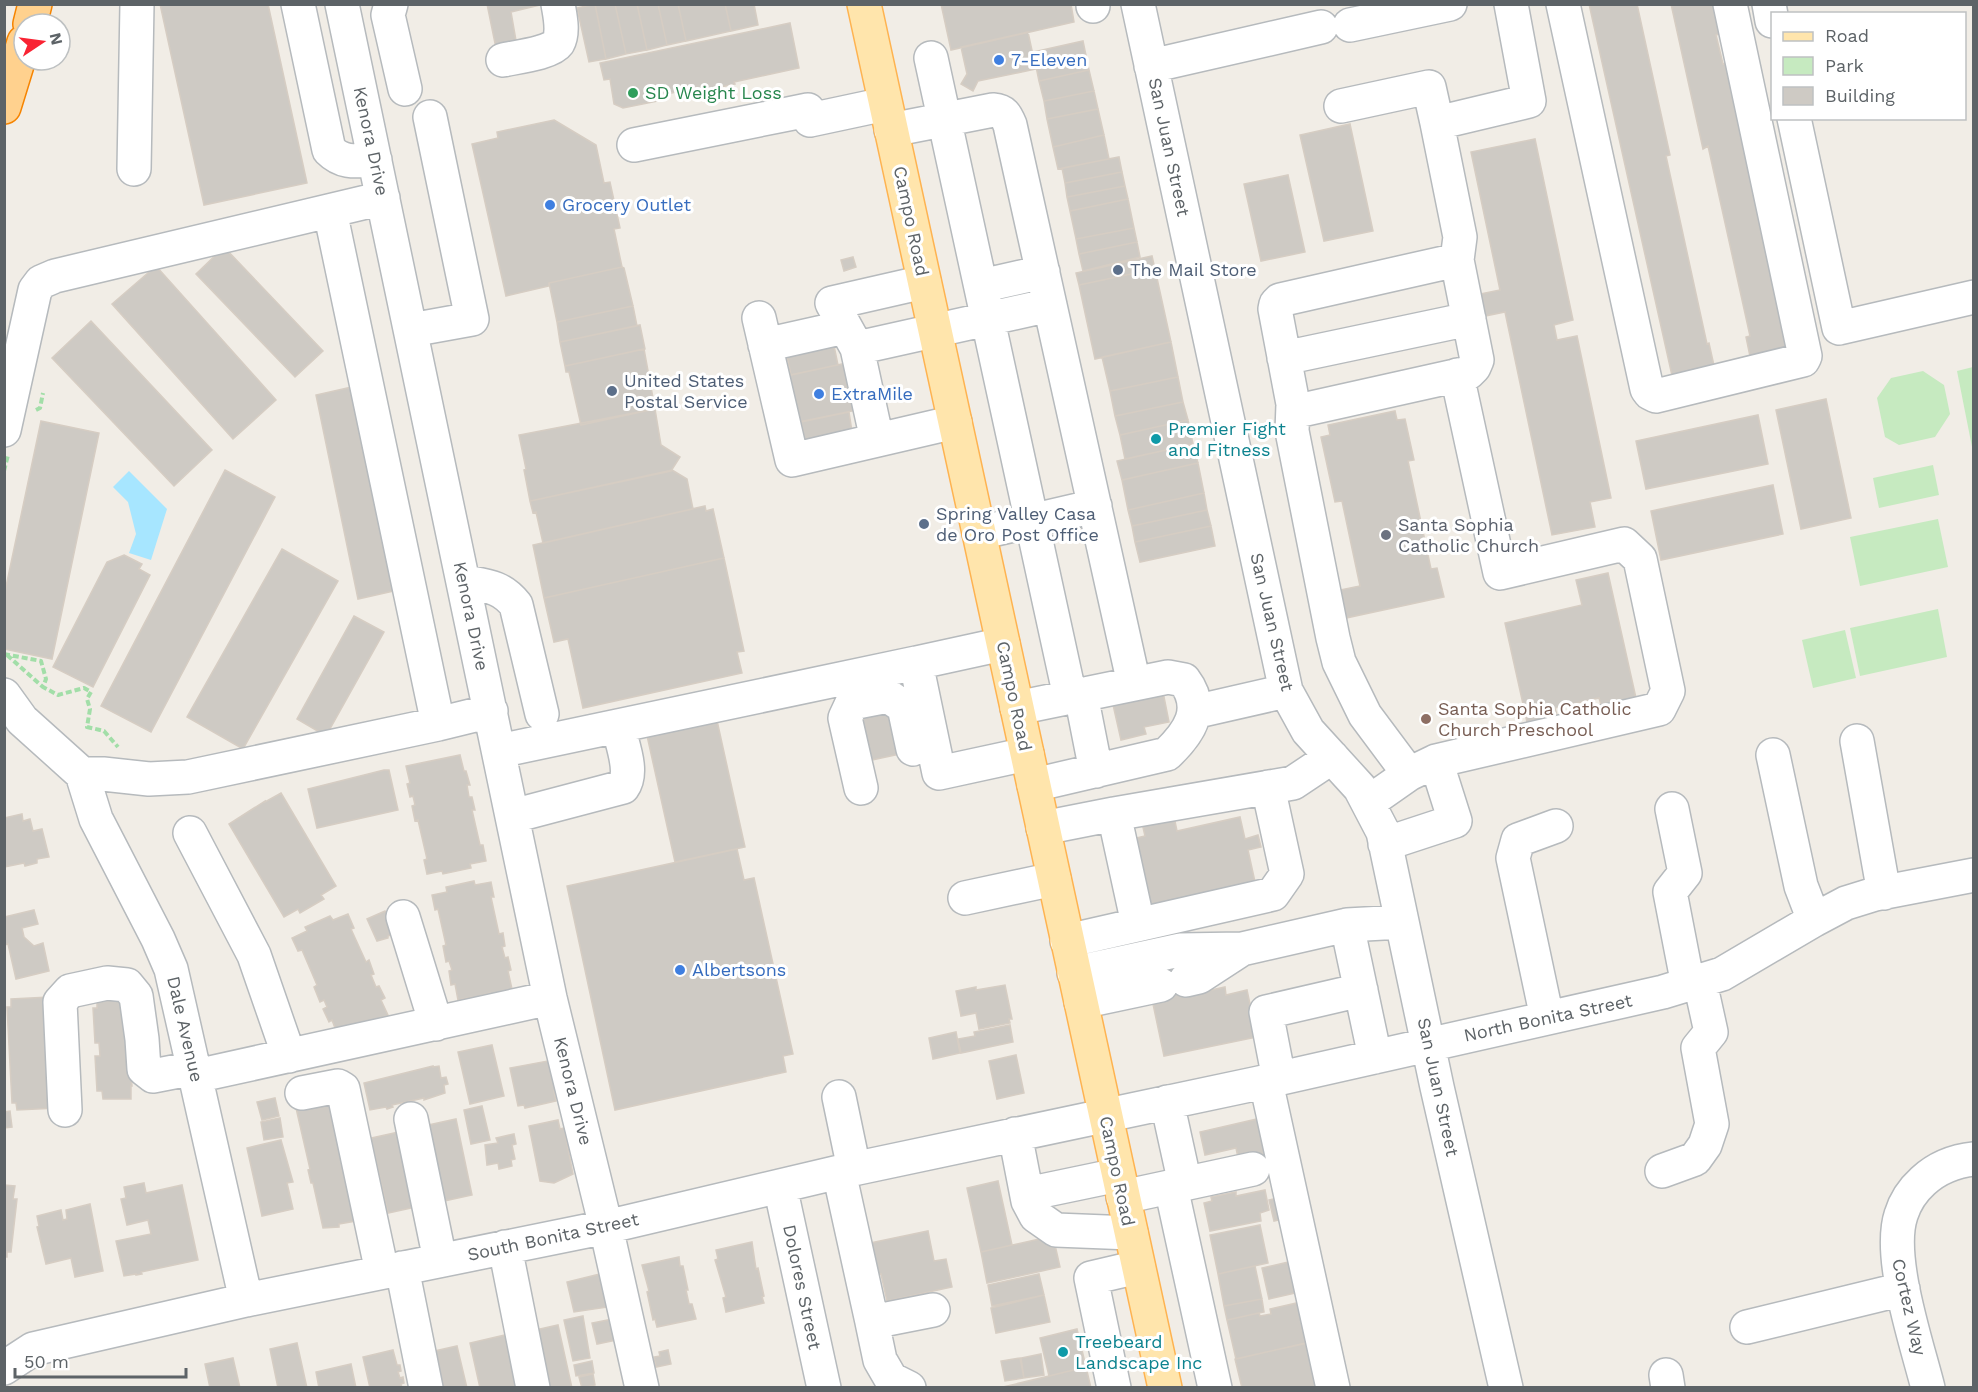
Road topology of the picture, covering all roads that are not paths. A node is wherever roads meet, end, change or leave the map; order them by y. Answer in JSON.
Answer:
{"nodes":[{"id":1,"x":138,"y":4,"type":"edge"},
{"id":2,"x":298,"y":4,"type":"edge"},
{"id":3,"x":342,"y":4,"type":"edge"},
{"id":4,"x":391,"y":4,"type":"edge"},
{"id":5,"x":558,"y":4,"type":"edge"},
{"id":6,"x":864,"y":4,"type":"edge"},
{"id":7,"x":1138,"y":4,"type":"edge"},
{"id":8,"x":1450,"y":4,"type":"edge"},
{"id":9,"x":1511,"y":4,"type":"edge"},
{"id":10,"x":1563,"y":4,"type":"edge"},
{"id":11,"x":1730,"y":4,"type":"edge"},
{"id":12,"x":931,"y":58,"type":"dead end"},
{"id":13,"x":503,"y":60,"type":"dead end"},
{"id":14,"x":1151,"y":66,"type":"junction"},
{"id":15,"x":15,"y":72,"type":"edge"},
{"id":16,"x":405,"y":89,"type":"dead end"},
{"id":17,"x":1341,"y":106,"type":"dead end"},
{"id":18,"x":4,"y":107,"type":"edge"},
{"id":19,"x":430,"y":117,"type":"dead end"},
{"id":20,"x":888,"y":117,"type":"junction"},
{"id":21,"x":944,"y":120,"type":"junction"},
{"id":22,"x":1794,"y":120,"type":"edge"},
{"id":23,"x":1437,"y":123,"type":"junction"},
{"id":24,"x":634,"y":145,"type":"dead end"},
{"id":25,"x":375,"y":160,"type":"junction"},
{"id":26,"x":134,"y":169,"type":"dead end"},
{"id":27,"x":383,"y":198,"type":"junction"},
{"id":28,"x":330,"y":211,"type":"junction"},
{"id":29,"x":1458,"y":260,"type":"junction"},
{"id":30,"x":1043,"y":272,"type":"junction"},
{"id":31,"x":924,"y":282,"type":"junction"},
{"id":32,"x":981,"y":286,"type":"junction"},
{"id":33,"x":1974,"y":297,"type":"edge"},
{"id":34,"x":1050,"y":304,"type":"junction"},
{"id":35,"x":988,"y":318,"type":"junction"},
{"id":36,"x":1469,"y":319,"type":"junction"},
{"id":37,"x":411,"y":330,"type":"junction"},
{"id":38,"x":934,"y":330,"type":"junction"},
{"id":39,"x":851,"y":337,"type":"junction"},
{"id":40,"x":1284,"y":358,"type":"junction"},
{"id":41,"x":1457,"y":375,"type":"junction"},
{"id":42,"x":1293,"y":412,"type":"junction"},
{"id":43,"x":955,"y":423,"type":"junction"},
{"id":44,"x":4,"y":430,"type":"edge"},
{"id":45,"x":877,"y":440,"type":"junction"},
{"id":46,"x":1095,"y":506,"type":"junction"},
{"id":47,"x":1033,"y":520,"type":"junction"},
{"id":48,"x":979,"y":533,"type":"junction"},
{"id":49,"x":464,"y":582,"type":"junction"},
{"id":50,"x":1003,"y":644,"type":"junction"},
{"id":51,"x":916,"y":663,"type":"junction"},
{"id":52,"x":1134,"y":684,"type":"junction"},
{"id":53,"x":1286,"y":691,"type":"junction"},
{"id":54,"x":4,"y":695,"type":"edge"},
{"id":55,"x":1078,"y":697,"type":"junction"},
{"id":56,"x":1017,"y":708,"type":"junction"},
{"id":57,"x":491,"y":711,"type":"junction"},
{"id":58,"x":1194,"y":712,"type":"junction"},
{"id":59,"x":542,"y":714,"type":"dead end"},
{"id":60,"x":438,"y":724,"type":"junction"},
{"id":61,"x":618,"y":726,"type":"junction"},
{"id":62,"x":1857,"y":741,"type":"dead end"},
{"id":63,"x":499,"y":751,"type":"junction"},
{"id":64,"x":1773,"y":755,"type":"dead end"},
{"id":65,"x":1155,"y":757,"type":"junction"},
{"id":66,"x":1332,"y":757,"type":"junction"},
{"id":67,"x":1422,"y":767,"type":"junction"},
{"id":68,"x":1030,"y":770,"type":"junction"},
{"id":69,"x":1096,"y":771,"type":"junction"},
{"id":70,"x":82,"y":774,"type":"junction"},
{"id":71,"x":920,"y":777,"type":"dead end"},
{"id":72,"x":1268,"y":787,"type":"junction"},
{"id":73,"x":861,"y":788,"type":"dead end"},
{"id":74,"x":1369,"y":802,"type":"junction"},
{"id":75,"x":1672,"y":809,"type":"dead end"},
{"id":76,"x":1114,"y":814,"type":"junction"},
{"id":77,"x":513,"y":816,"type":"junction"},
{"id":78,"x":1556,"y":826,"type":"dead end"},
{"id":79,"x":1043,"y":828,"type":"junction"},
{"id":80,"x":190,"y":832,"type":"dead end"},
{"id":81,"x":1385,"y":844,"type":"junction"},
{"id":82,"x":1974,"y":875,"type":"edge"},
{"id":83,"x":1054,"y":879,"type":"junction"},
{"id":84,"x":1884,"y":893,"type":"junction"},
{"id":85,"x":965,"y":898,"type":"dead end"},
{"id":86,"x":404,"y":917,"type":"dead end"},
{"id":87,"x":1814,"y":920,"type":"junction"},
{"id":88,"x":1402,"y":922,"type":"junction"},
{"id":89,"x":1138,"y":924,"type":"junction"},
{"id":90,"x":1347,"y":925,"type":"junction"},
{"id":91,"x":1067,"y":941,"type":"junction"},
{"id":92,"x":1242,"y":949,"type":"junction"},
{"id":93,"x":1694,"y":983,"type":"junction"},
{"id":94,"x":1078,"y":987,"type":"junction"},
{"id":95,"x":1360,"y":990,"type":"junction"},
{"id":96,"x":550,"y":998,"type":"junction"},
{"id":97,"x":1547,"y":1018,"type":"junction"},
{"id":98,"x":436,"y":1024,"type":"junction"},
{"id":99,"x":1428,"y":1044,"type":"junction"},
{"id":100,"x":289,"y":1056,"type":"junction"},
{"id":101,"x":1375,"y":1057,"type":"junction"},
{"id":102,"x":195,"y":1072,"type":"junction"},
{"id":103,"x":1272,"y":1080,"type":"junction"},
{"id":104,"x":302,"y":1093,"type":"dead end"},
{"id":105,"x":839,"y":1097,"type":"dead end"},
{"id":106,"x":1176,"y":1100,"type":"junction"},
{"id":107,"x":65,"y":1110,"type":"dead end"},
{"id":108,"x":1105,"y":1114,"type":"junction"},
{"id":109,"x":411,"y":1119,"type":"dead end"},
{"id":110,"x":1016,"y":1134,"type":"junction"},
{"id":111,"x":1974,"y":1159,"type":"edge"},
{"id":112,"x":1253,"y":1169,"type":"dead end"},
{"id":113,"x":847,"y":1170,"type":"junction"},
{"id":114,"x":1662,"y":1171,"type":"dead end"},
{"id":115,"x":1187,"y":1183,"type":"junction"},
{"id":116,"x":780,"y":1186,"type":"junction"},
{"id":117,"x":1121,"y":1186,"type":"junction"},
{"id":118,"x":1027,"y":1194,"type":"junction"},
{"id":119,"x":606,"y":1227,"type":"junction"},
{"id":120,"x":1131,"y":1233,"type":"junction"},
{"id":121,"x":505,"y":1247,"type":"junction"},
{"id":122,"x":440,"y":1260,"type":"junction"},
{"id":123,"x":1187,"y":1262,"type":"junction"},
{"id":124,"x":1139,"y":1269,"type":"junction"},
{"id":125,"x":392,"y":1270,"type":"junction"},
{"id":126,"x":1903,"y":1289,"type":"junction"},
{"id":127,"x":246,"y":1300,"type":"junction"},
{"id":128,"x":933,"y":1310,"type":"dead end"},
{"id":129,"x":872,"y":1322,"type":"junction"},
{"id":130,"x":1747,"y":1327,"type":"dead end"},
{"id":131,"x":4,"y":1368,"type":"edge"},
{"id":132,"x":426,"y":1388,"type":"edge"},
{"id":133,"x":533,"y":1388,"type":"edge"},
{"id":134,"x":642,"y":1388,"type":"edge"},
{"id":135,"x":824,"y":1388,"type":"edge"},
{"id":136,"x":909,"y":1388,"type":"edge"},
{"id":137,"x":1113,"y":1388,"type":"edge"},
{"id":138,"x":1165,"y":1388,"type":"edge"},
{"id":139,"x":1215,"y":1388,"type":"edge"},
{"id":140,"x":1334,"y":1388,"type":"edge"},
{"id":141,"x":1506,"y":1388,"type":"edge"},
{"id":142,"x":1928,"y":1388,"type":"edge"}],
"edges":[{"from":1,"to":26,"type":"street"},
{"from":2,"to":25,"type":"street"},
{"from":3,"to":25,"type":"street","name":"Kenora Drive"},
{"from":4,"to":16,"type":"street"},
{"from":5,"to":13,"type":"street"},
{"from":6,"to":20,"type":"main road","name":"Campo Road"},
{"from":7,"to":14,"type":"street","name":"San Juan Street"},
{"from":8,"to":14,"type":"street"},
{"from":9,"to":23,"type":"street"},
{"from":10,"to":11,"type":"street"},
{"from":12,"to":21,"type":"street"},
{"from":14,"to":53,"type":"street","name":"San Juan Street"},
{"from":15,"to":18,"type":"highway"},
{"from":17,"to":23,"type":"street"},
{"from":19,"to":37,"type":"street"},
{"from":20,"to":21,"type":"street"},
{"from":20,"to":24,"type":"street"},
{"from":20,"to":31,"type":"main road","name":"Campo Road"},
{"from":21,"to":30,"type":"street"},
{"from":21,"to":32,"type":"street"},
{"from":22,"to":33,"type":"street"},
{"from":23,"to":29,"type":"street"},
{"from":25,"to":27,"type":"street","name":"Kenora Drive"},
{"from":27,"to":28,"type":"street"},
{"from":27,"to":37,"type":"street","name":"Kenora Drive"},
{"from":28,"to":44,"type":"street"},
{"from":28,"to":60,"type":"street"},
{"from":29,"to":36,"type":"street"},
{"from":29,"to":40,"type":"street"},
{"from":30,"to":32,"type":"street"},
{"from":30,"to":34,"type":"street"},
{"from":31,"to":38,"type":"main road","name":"Campo Road"},
{"from":31,"to":39,"type":"street"},
{"from":32,"to":35,"type":"street"},
{"from":34,"to":35,"type":"street"},
{"from":34,"to":46,"type":"street"},
{"from":35,"to":38,"type":"street"},
{"from":35,"to":47,"type":"street"},
{"from":36,"to":40,"type":"street"},
{"from":36,"to":41,"type":"street"},
{"from":37,"to":49,"type":"street","name":"Kenora Drive"},
{"from":38,"to":39,"type":"street"},
{"from":38,"to":43,"type":"main road","name":"Campo Road"},
{"from":39,"to":45,"type":"street"},
{"from":39,"to":45,"type":"street"},
{"from":40,"to":42,"type":"street"},
{"from":41,"to":42,"type":"street"},
{"from":41,"to":67,"type":"street"},
{"from":42,"to":67,"type":"street"},
{"from":43,"to":45,"type":"street"},
{"from":43,"to":48,"type":"main road","name":"Campo Road"},
{"from":46,"to":47,"type":"street"},
{"from":46,"to":52,"type":"street"},
{"from":47,"to":48,"type":"street"},
{"from":47,"to":55,"type":"street"},
{"from":48,"to":50,"type":"main road","name":"Campo Road"},
{"from":49,"to":57,"type":"street","name":"Kenora Drive"},
{"from":49,"to":59,"type":"street"},
{"from":50,"to":51,"type":"street"},
{"from":50,"to":56,"type":"main road","name":"Campo Road"},
{"from":51,"to":61,"type":"street"},
{"from":51,"to":68,"type":"street"},
{"from":52,"to":55,"type":"street"},
{"from":52,"to":58,"type":"street"},
{"from":53,"to":58,"type":"street"},
{"from":53,"to":66,"type":"street","name":"San Juan Street"},
{"from":54,"to":70,"type":"street"},
{"from":55,"to":56,"type":"street"},
{"from":55,"to":65,"type":"street"},
{"from":55,"to":69,"type":"street"},
{"from":56,"to":68,"type":"main road","name":"Campo Road"},
{"from":57,"to":60,"type":"street"},
{"from":57,"to":63,"type":"street","name":"Kenora Drive"},
{"from":58,"to":65,"type":"street"},
{"from":60,"to":70,"type":"street"},
{"from":61,"to":63,"type":"street"},
{"from":61,"to":77,"type":"street"},
{"from":62,"to":84,"type":"street"},
{"from":63,"to":77,"type":"street","name":"Kenora Drive"},
{"from":64,"to":87,"type":"street"},
{"from":65,"to":69,"type":"street"},
{"from":66,"to":72,"type":"street"},
{"from":66,"to":74,"type":"street","name":"San Juan Street"},
{"from":67,"to":74,"type":"street"},
{"from":67,"to":81,"type":"street"},
{"from":68,"to":69,"type":"street"},
{"from":68,"to":79,"type":"main road","name":"Campo Road"},
{"from":70,"to":102,"type":"street","name":"Dale Avenue"},
{"from":71,"to":73,"type":"street"},
{"from":72,"to":76,"type":"street"},
{"from":72,"to":89,"type":"street"},
{"from":74,"to":81,"type":"street","name":"San Juan Street"},
{"from":75,"to":93,"type":"street"},
{"from":76,"to":79,"type":"street"},
{"from":76,"to":89,"type":"street"},
{"from":77,"to":96,"type":"street","name":"Kenora Drive"},
{"from":78,"to":97,"type":"street"},
{"from":79,"to":83,"type":"main road","name":"Campo Road"},
{"from":80,"to":100,"type":"street"},
{"from":81,"to":88,"type":"street","name":"San Juan Street"},
{"from":82,"to":84,"type":"street","name":"North Bonita Street"},
{"from":83,"to":85,"type":"street"},
{"from":83,"to":91,"type":"main road","name":"Campo Road"},
{"from":84,"to":87,"type":"street","name":"North Bonita Street"},
{"from":86,"to":98,"type":"street"},
{"from":87,"to":93,"type":"street","name":"North Bonita Street"},
{"from":88,"to":90,"type":"street"},
{"from":88,"to":99,"type":"street","name":"San Juan Street"},
{"from":89,"to":91,"type":"street"},
{"from":90,"to":92,"type":"street"},
{"from":90,"to":95,"type":"street"},
{"from":91,"to":94,"type":"main road","name":"Campo Road"},
{"from":92,"to":94,"type":"street"},
{"from":92,"to":94,"type":"street"},
{"from":93,"to":97,"type":"street","name":"North Bonita Street"},
{"from":93,"to":114,"type":"street"},
{"from":94,"to":108,"type":"main road","name":"Campo Road"},
{"from":95,"to":101,"type":"street"},
{"from":95,"to":103,"type":"street"},
{"from":96,"to":98,"type":"street"},
{"from":96,"to":119,"type":"street","name":"Kenora Drive"},
{"from":97,"to":99,"type":"street","name":"North Bonita Street"},
{"from":98,"to":100,"type":"street"},
{"from":99,"to":101,"type":"street","name":"North Bonita Street"},
{"from":99,"to":141,"type":"street","name":"San Juan Street"},
{"from":100,"to":102,"type":"street"},
{"from":101,"to":103,"type":"street","name":"North Bonita Street"},
{"from":102,"to":107,"type":"street"},
{"from":102,"to":127,"type":"street","name":"Dale Avenue"},
{"from":103,"to":106,"type":"street","name":"North Bonita Street"},
{"from":103,"to":140,"type":"street"},
{"from":104,"to":125,"type":"street"},
{"from":105,"to":113,"type":"street"},
{"from":106,"to":108,"type":"street","name":"North Bonita Street"},
{"from":106,"to":115,"type":"street"},
{"from":108,"to":110,"type":"street","name":"South Bonita Street"},
{"from":108,"to":117,"type":"main road","name":"Campo Road"},
{"from":109,"to":122,"type":"street"},
{"from":110,"to":113,"type":"street","name":"South Bonita Street"},
{"from":110,"to":118,"type":"street"},
{"from":111,"to":126,"type":"street","name":"Cortez Way"},
{"from":112,"to":115,"type":"street"},
{"from":113,"to":116,"type":"street","name":"South Bonita Street"},
{"from":113,"to":129,"type":"street"},
{"from":115,"to":117,"type":"street"},
{"from":115,"to":123,"type":"street"},
{"from":116,"to":119,"type":"street","name":"South Bonita Street"},
{"from":116,"to":135,"type":"street","name":"Dolores Street"},
{"from":117,"to":118,"type":"street"},
{"from":117,"to":120,"type":"main road","name":"Campo Road"},
{"from":118,"to":120,"type":"street"},
{"from":119,"to":121,"type":"street","name":"South Bonita Street"},
{"from":119,"to":134,"type":"street","name":"Kenora Drive"},
{"from":120,"to":124,"type":"main road","name":"Campo Road"},
{"from":121,"to":122,"type":"street","name":"South Bonita Street"},
{"from":121,"to":133,"type":"street"},
{"from":122,"to":125,"type":"street","name":"South Bonita Street"},
{"from":123,"to":124,"type":"street"},
{"from":123,"to":139,"type":"street"},
{"from":124,"to":137,"type":"street"},
{"from":124,"to":138,"type":"main road","name":"Campo Road"},
{"from":125,"to":127,"type":"street","name":"South Bonita Street"},
{"from":125,"to":132,"type":"street"},
{"from":126,"to":130,"type":"street"},
{"from":126,"to":142,"type":"street","name":"Cortez Way"},
{"from":127,"to":131,"type":"street","name":"South Bonita Street"},
{"from":128,"to":129,"type":"street"},
{"from":129,"to":136,"type":"street"}]}
